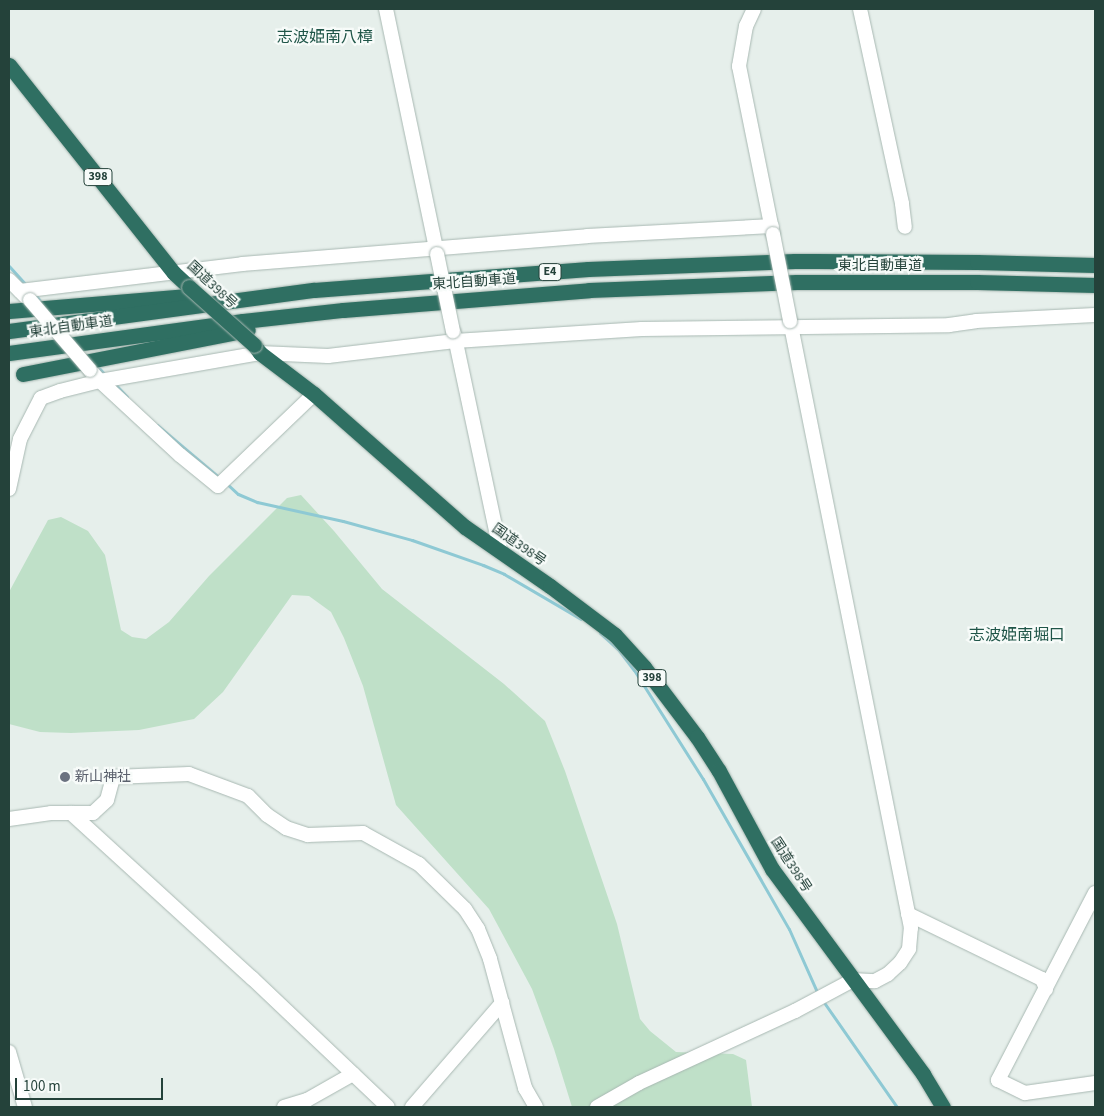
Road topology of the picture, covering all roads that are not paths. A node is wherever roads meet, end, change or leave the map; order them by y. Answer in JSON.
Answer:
{"nodes":[{"id":1,"x":386,"y":9,"type":"edge"},
{"id":2,"x":860,"y":9,"type":"edge"},
{"id":3,"x":748,"y":11,"type":"edge"},
{"id":4,"x":9,"y":65,"type":"edge"},
{"id":5,"x":904,"y":227,"type":"dead end"},
{"id":6,"x":773,"y":230,"type":"junction"},
{"id":7,"x":437,"y":251,"type":"junction"},
{"id":8,"x":1095,"y":265,"type":"edge"},
{"id":9,"x":174,"y":273,"type":"junction"},
{"id":10,"x":9,"y":280,"type":"edge"},
{"id":11,"x":1095,"y":285,"type":"edge"},
{"id":12,"x":314,"y":290,"type":"junction"},
{"id":13,"x":25,"y":295,"type":"junction"},
{"id":14,"x":343,"y":310,"type":"junction"},
{"id":15,"x":9,"y":311,"type":"edge"},
{"id":16,"x":1095,"y":315,"type":"edge"},
{"id":17,"x":791,"y":324,"type":"junction"},
{"id":18,"x":9,"y":331,"type":"edge"},
{"id":19,"x":454,"y":336,"type":"junction"},
{"id":20,"x":257,"y":349,"type":"junction"},
{"id":21,"x":9,"y":353,"type":"edge"},
{"id":22,"x":23,"y":374,"type":"dead end"},
{"id":23,"x":107,"y":379,"type":"junction"},
{"id":24,"x":314,"y":394,"type":"junction"},
{"id":25,"x":9,"y":489,"type":"edge"},
{"id":26,"x":500,"y":550,"type":"junction"},
{"id":27,"x":71,"y":813,"type":"junction"},
{"id":28,"x":9,"y":819,"type":"edge"},
{"id":29,"x":1095,"y":892,"type":"edge"},
{"id":30,"x":908,"y":914,"type":"junction"},
{"id":31,"x":853,"y":980,"type":"junction"},
{"id":32,"x":1046,"y":989,"type":"junction"},
{"id":33,"x":502,"y":1003,"type":"junction"},
{"id":34,"x":9,"y":1052,"type":"edge"},
{"id":35,"x":353,"y":1074,"type":"junction"},
{"id":36,"x":1095,"y":1082,"type":"edge"},
{"id":37,"x":25,"y":1107,"type":"edge"},
{"id":38,"x":284,"y":1107,"type":"edge"},
{"id":39,"x":388,"y":1107,"type":"edge"},
{"id":40,"x":412,"y":1107,"type":"edge"},
{"id":41,"x":536,"y":1107,"type":"edge"},
{"id":42,"x":597,"y":1107,"type":"edge"},
{"id":43,"x":943,"y":1107,"type":"edge"}],
"edges":[{"from":1,"to":7,"type":"street"},
{"from":2,"to":5,"type":"street"},
{"from":3,"to":6,"type":"street"},
{"from":4,"to":9,"type":"highway","name":"国道398号","number":"398"},
{"from":6,"to":7,"type":"street"},
{"from":6,"to":17,"type":"street","bridge":true},
{"from":7,"to":9,"type":"street"},
{"from":7,"to":19,"type":"street","bridge":true},
{"from":8,"to":12,"type":"highway","name":"東北自動車道","number":"E4"},
{"from":9,"to":13,"type":"street"},
{"from":9,"to":20,"type":"highway","name":"国道398号","number":"398","bridge":true},
{"from":10,"to":13,"type":"street"},
{"from":11,"to":14,"type":"highway","name":"東北自動車道","number":"E4"},
{"from":12,"to":15,"type":"highway"},
{"from":12,"to":18,"type":"highway","name":"東北自動車道","number":"E4"},
{"from":13,"to":23,"type":"street","bridge":true},
{"from":14,"to":21,"type":"highway","name":"東北自動車道","number":"E4"},
{"from":14,"to":22,"type":"highway"},
{"from":16,"to":17,"type":"street"},
{"from":17,"to":19,"type":"street"},
{"from":17,"to":30,"type":"street"},
{"from":19,"to":20,"type":"street"},
{"from":19,"to":26,"type":"street"},
{"from":20,"to":23,"type":"street"},
{"from":20,"to":24,"type":"highway","name":"国道398号","number":"398"},
{"from":23,"to":24,"type":"street"},
{"from":23,"to":25,"type":"street"},
{"from":24,"to":26,"type":"highway","name":"国道398号","number":"398"},
{"from":26,"to":31,"type":"highway","name":"国道398号","number":"398"},
{"from":27,"to":28,"type":"street"},
{"from":27,"to":33,"type":"street"},
{"from":27,"to":35,"type":"street"},
{"from":29,"to":32,"type":"street"},
{"from":30,"to":31,"type":"street"},
{"from":30,"to":32,"type":"street"},
{"from":31,"to":42,"type":"street"},
{"from":31,"to":43,"type":"highway","name":"国道398号","number":"398"},
{"from":32,"to":36,"type":"street"},
{"from":33,"to":40,"type":"street"},
{"from":33,"to":41,"type":"street"},
{"from":34,"to":37,"type":"street"},
{"from":35,"to":38,"type":"street"},
{"from":35,"to":39,"type":"street"}]}
